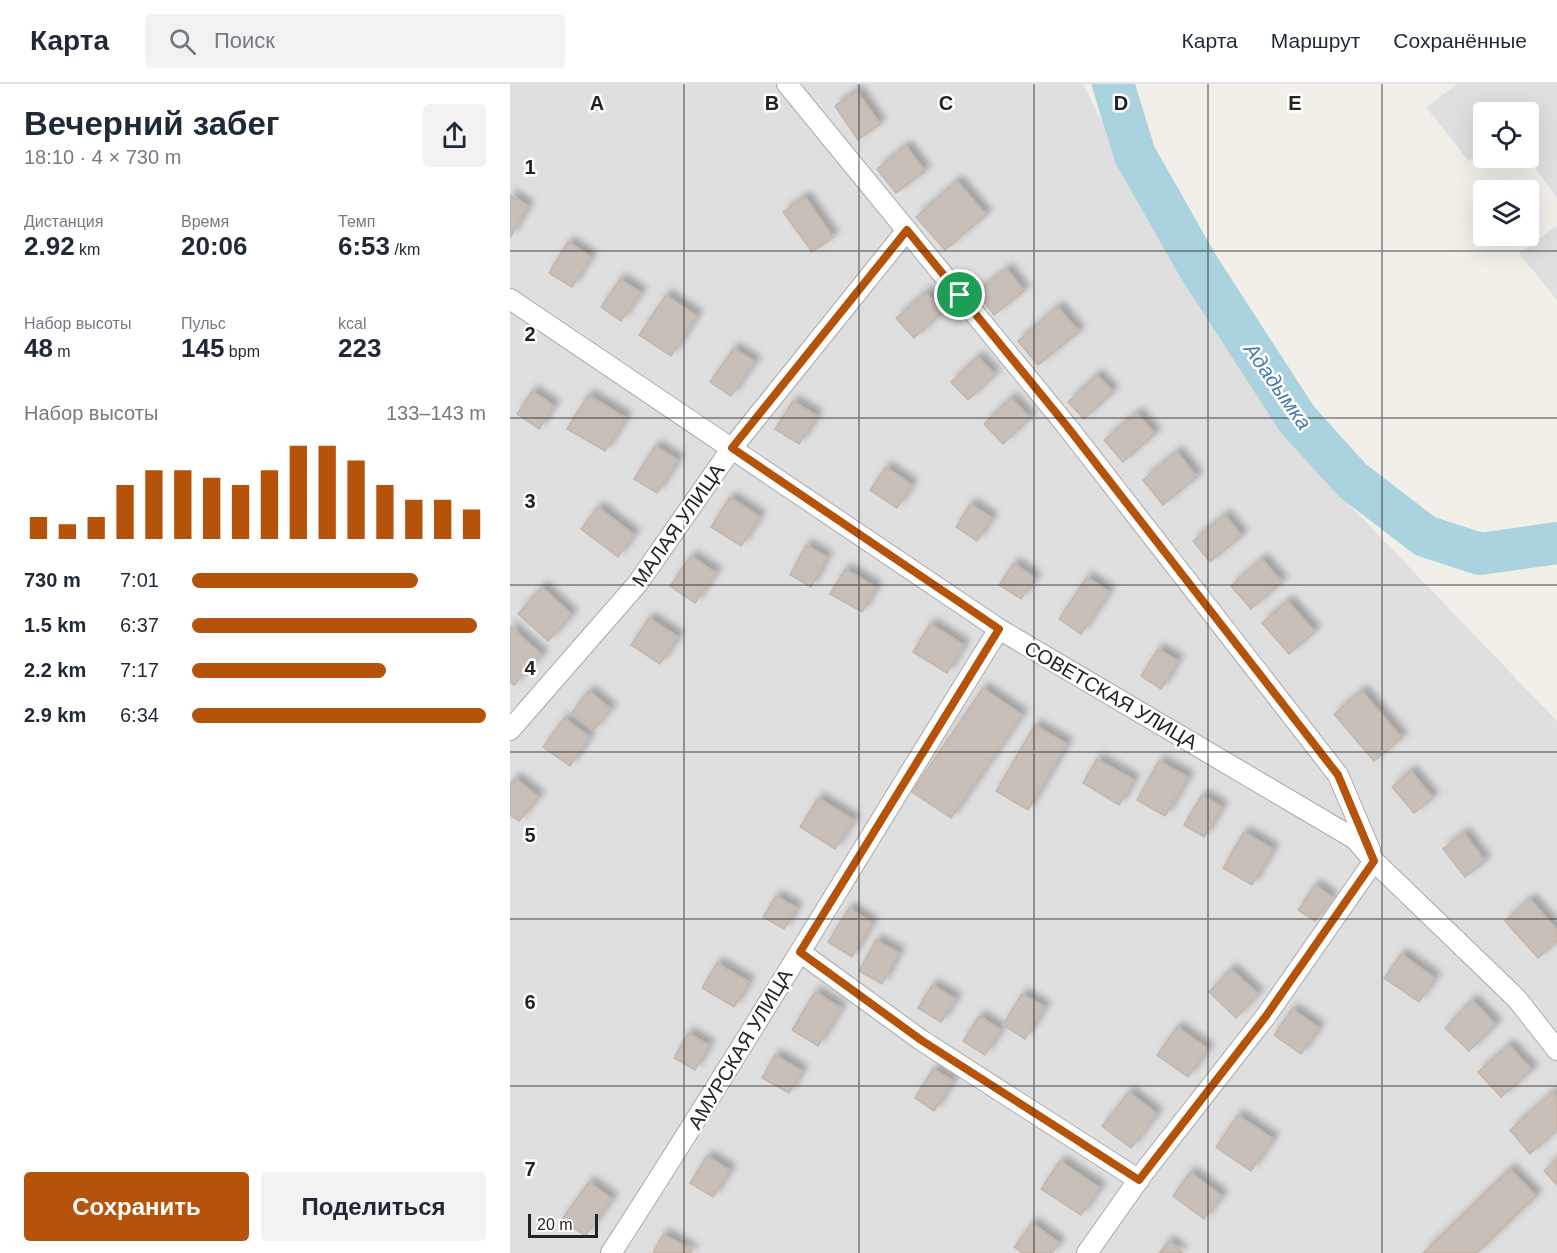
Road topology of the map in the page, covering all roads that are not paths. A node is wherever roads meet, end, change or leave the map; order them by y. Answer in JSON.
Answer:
{"nodes":[{"id":1,"x":788,"y":84,"type":"edge"},
{"id":2,"x":907,"y":230,"type":"junction"},
{"id":3,"x":510,"y":298,"type":"edge"},
{"id":4,"x":732,"y":448,"type":"junction"},
{"id":5,"x":999,"y":629,"type":"junction"},
{"id":6,"x":510,"y":730,"type":"edge"},
{"id":7,"x":1374,"y":861,"type":"junction"},
{"id":8,"x":800,"y":952,"type":"junction"},
{"id":9,"x":1557,"y":1050,"type":"edge"},
{"id":10,"x":1139,"y":1180,"type":"junction"},
{"id":11,"x":611,"y":1253,"type":"edge"},
{"id":12,"x":1087,"y":1253,"type":"edge"}],
"edges":[{"from":1,"to":2,"type":"street"},
{"from":2,"to":4,"type":"street","name":"МАЛАЯ УЛИЦА"},
{"from":2,"to":7,"type":"street"},
{"from":3,"to":4,"type":"street","name":"СОВЕТСКАЯ УЛИЦА"},
{"from":4,"to":5,"type":"street","name":"СОВЕТСКАЯ УЛИЦА"},
{"from":4,"to":6,"type":"street","name":"МАЛАЯ УЛИЦА"},
{"from":5,"to":7,"type":"street","name":"СОВЕТСКАЯ УЛИЦА"},
{"from":5,"to":8,"type":"street","name":"АМУРСКАЯ УЛИЦА"},
{"from":7,"to":9,"type":"street","name":"СОВЕТСКАЯ УЛИЦА"},
{"from":7,"to":10,"type":"street"},
{"from":8,"to":10,"type":"street"},
{"from":8,"to":11,"type":"street","name":"АМУРСКАЯ УЛИЦА"},
{"from":10,"to":12,"type":"street"}]}
